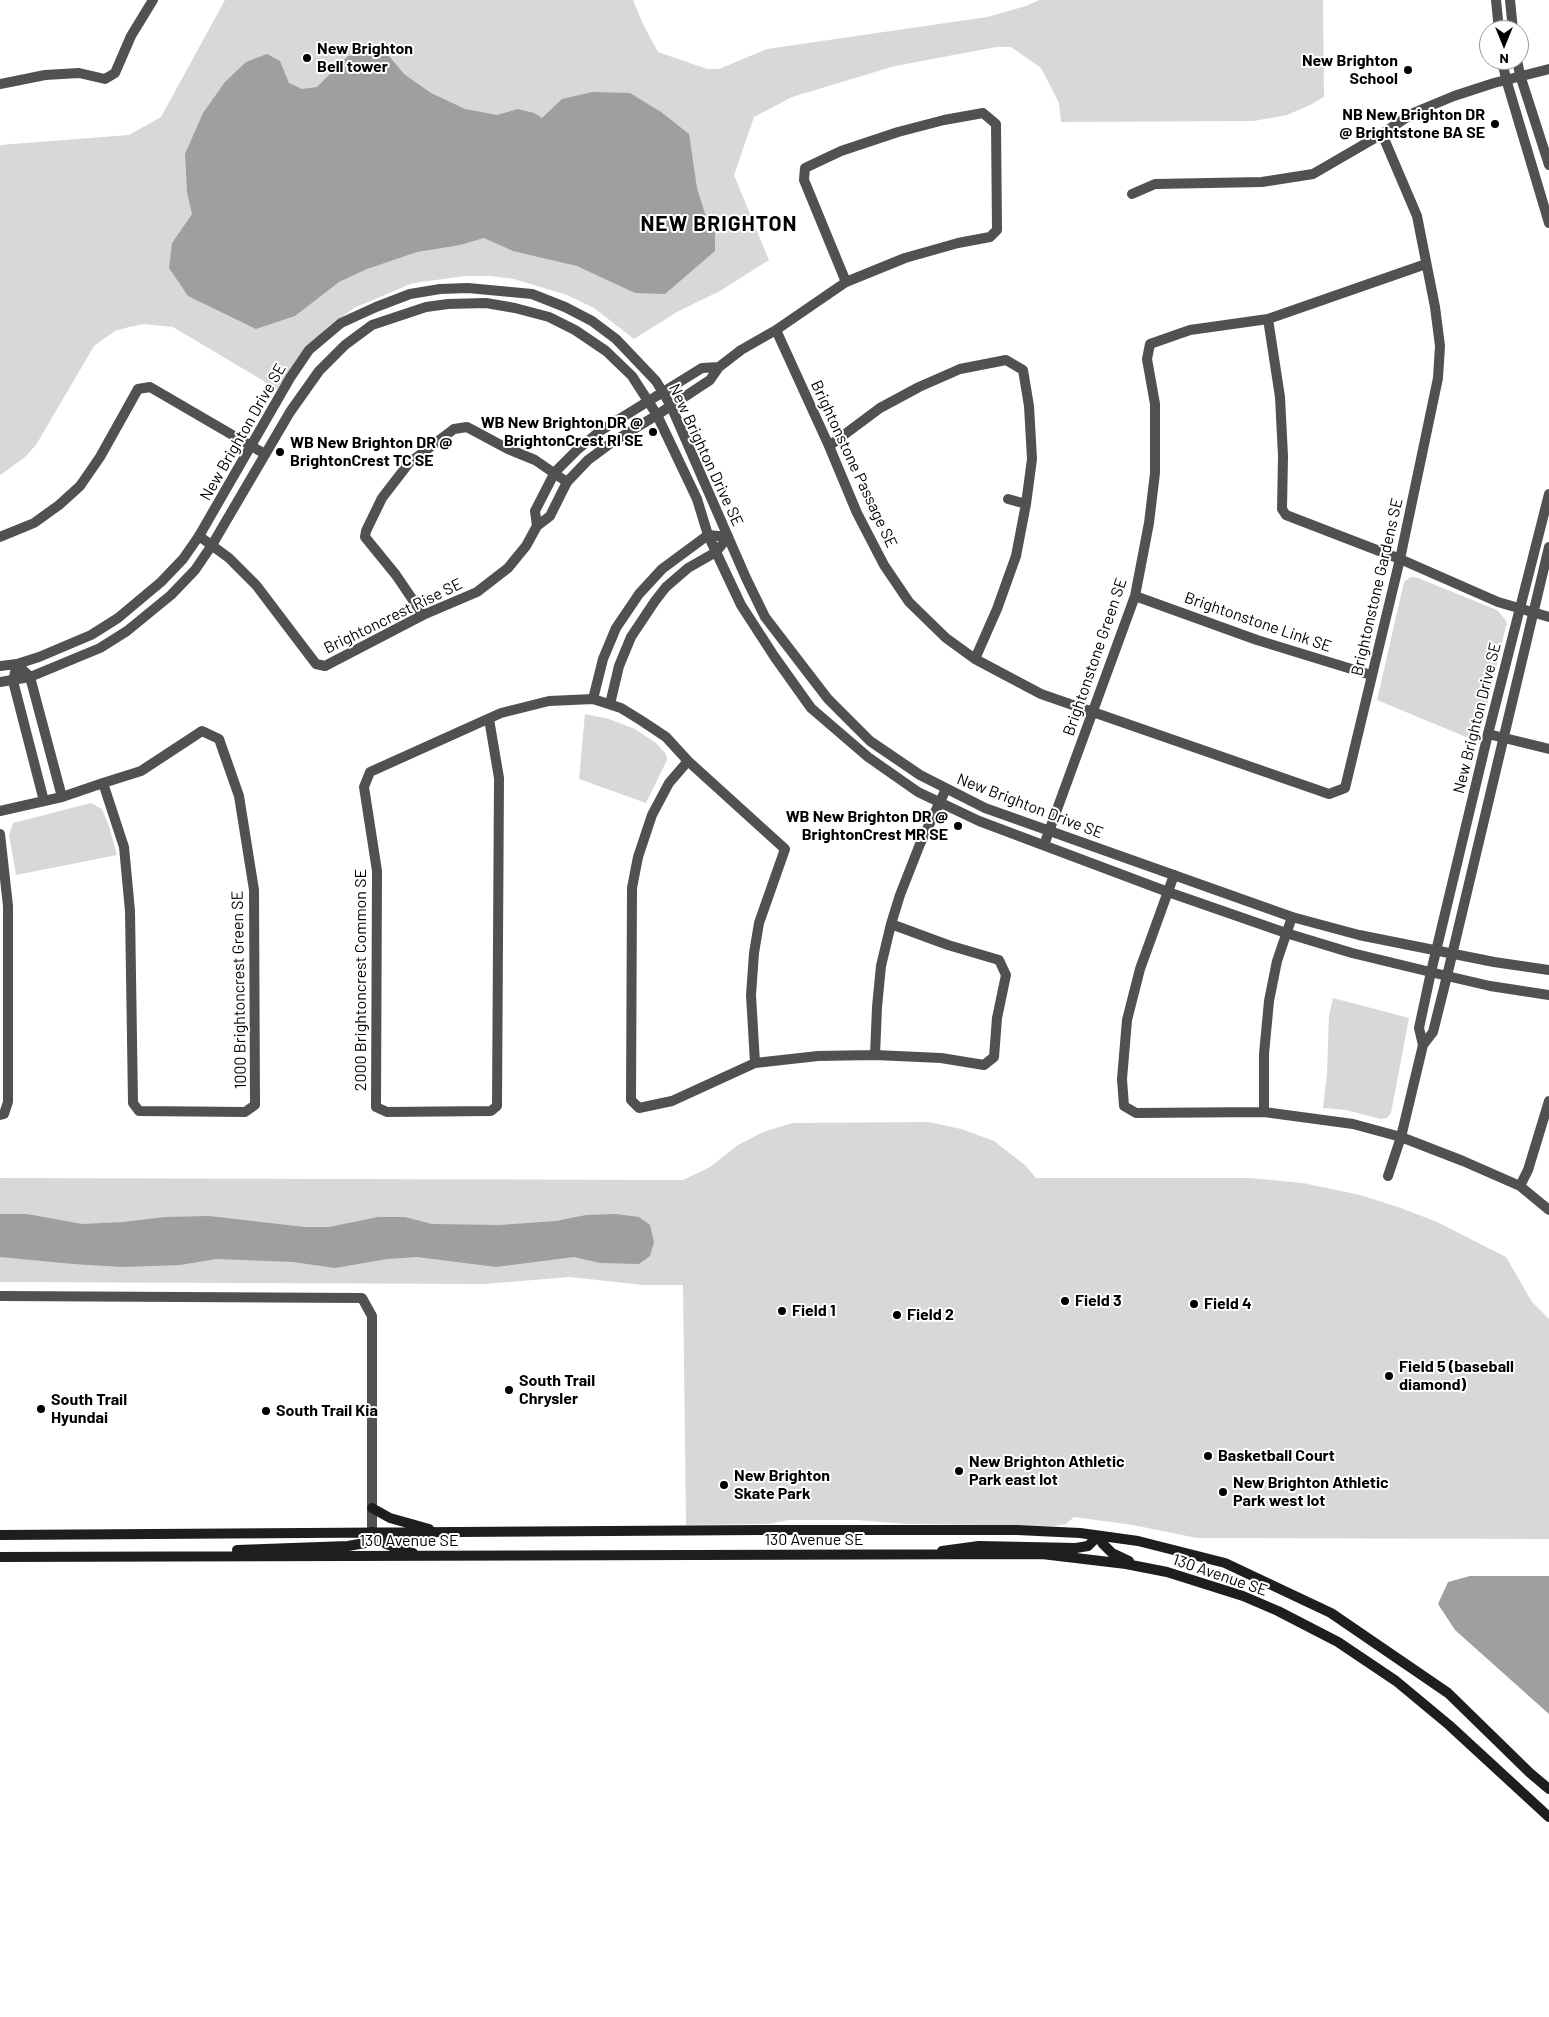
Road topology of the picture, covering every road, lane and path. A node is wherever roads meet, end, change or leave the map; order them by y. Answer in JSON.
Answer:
{"nodes":[{"id":1,"x":153,"y":0,"type":"edge"},
{"id":2,"x":1496,"y":0,"type":"edge"},
{"id":3,"x":1510,"y":0,"type":"edge"},
{"id":4,"x":1498,"y":20,"type":"edge"},
{"id":5,"x":1512,"y":20,"type":"edge"},
{"id":6,"x":1549,"y":69,"type":"edge"},
{"id":7,"x":1504,"y":70,"type":"edge"},
{"id":8,"x":1519,"y":70,"type":"edge"},
{"id":9,"x":1520,"y":75,"type":"junction"},
{"id":10,"x":1506,"y":79,"type":"junction"},
{"id":11,"x":0,"y":84,"type":"edge"},
{"id":12,"x":1382,"y":134,"type":"junction"},
{"id":13,"x":1549,"y":165,"type":"edge"},
{"id":14,"x":1132,"y":194,"type":"dead end"},
{"id":15,"x":1549,"y":223,"type":"edge"},
{"id":16,"x":1426,"y":264,"type":"junction"},
{"id":17,"x":846,"y":282,"type":"junction"},
{"id":18,"x":1268,"y":319,"type":"junction"},
{"id":19,"x":776,"y":330,"type":"junction"},
{"id":20,"x":719,"y":367,"type":"junction"},
{"id":21,"x":663,"y":392,"type":"junction"},
{"id":22,"x":648,"y":401,"type":"junction"},
{"id":23,"x":671,"y":406,"type":"junction"},
{"id":24,"x":657,"y":416,"type":"junction"},
{"id":25,"x":250,"y":445,"type":"junction"},
{"id":26,"x":829,"y":446,"type":"junction"},
{"id":27,"x":265,"y":454,"type":"junction"},
{"id":28,"x":555,"y":472,"type":"junction"},
{"id":29,"x":567,"y":482,"type":"junction"},
{"id":30,"x":1549,"y":494,"type":"edge"},
{"id":31,"x":1008,"y":499,"type":"dead end"},
{"id":32,"x":1026,"y":504,"type":"junction"},
{"id":33,"x":537,"y":526,"type":"junction"},
{"id":34,"x":708,"y":535,"type":"junction"},
{"id":35,"x":199,"y":536,"type":"junction"},
{"id":36,"x":0,"y":537,"type":"edge"},
{"id":37,"x":728,"y":537,"type":"junction"},
{"id":38,"x":212,"y":545,"type":"junction"},
{"id":39,"x":1549,"y":546,"type":"edge"},
{"id":40,"x":716,"y":552,"type":"junction"},
{"id":41,"x":1400,"y":559,"type":"junction"},
{"id":42,"x":1135,"y":596,"type":"junction"},
{"id":43,"x":1519,"y":608,"type":"junction"},
{"id":44,"x":1533,"y":612,"type":"junction"},
{"id":45,"x":423,"y":615,"type":"junction"},
{"id":46,"x":1549,"y":617,"type":"edge"},
{"id":47,"x":975,"y":659,"type":"junction"},
{"id":48,"x":17,"y":664,"type":"junction"},
{"id":49,"x":0,"y":666,"type":"edge"},
{"id":50,"x":1371,"y":675,"type":"junction"},
{"id":51,"x":30,"y":677,"type":"junction"},
{"id":52,"x":13,"y":681,"type":"junction"},
{"id":53,"x":0,"y":682,"type":"edge"},
{"id":54,"x":593,"y":699,"type":"junction"},
{"id":55,"x":610,"y":704,"type":"junction"},
{"id":56,"x":1092,"y":712,"type":"junction"},
{"id":57,"x":489,"y":719,"type":"junction"},
{"id":58,"x":1488,"y":734,"type":"junction"},
{"id":59,"x":1503,"y":738,"type":"junction"},
{"id":60,"x":1549,"y":749,"type":"edge"},
{"id":61,"x":688,"y":761,"type":"junction"},
{"id":62,"x":103,"y":783,"type":"junction"},
{"id":63,"x":946,"y":789,"type":"junction"},
{"id":64,"x":62,"y":797,"type":"junction"},
{"id":65,"x":44,"y":801,"type":"junction"},
{"id":66,"x":939,"y":802,"type":"junction"},
{"id":67,"x":0,"y":811,"type":"edge"},
{"id":68,"x":1050,"y":830,"type":"junction"},
{"id":69,"x":0,"y":834,"type":"edge"},
{"id":70,"x":1044,"y":845,"type":"junction"},
{"id":71,"x":1174,"y":875,"type":"junction"},
{"id":72,"x":1168,"y":892,"type":"junction"},
{"id":73,"x":1292,"y":917,"type":"junction"},
{"id":74,"x":891,"y":924,"type":"junction"},
{"id":75,"x":1286,"y":933,"type":"junction"},
{"id":76,"x":1436,"y":950,"type":"junction"},
{"id":77,"x":1452,"y":954,"type":"junction"},
{"id":78,"x":1549,"y":970,"type":"edge"},
{"id":79,"x":1431,"y":972,"type":"junction"},
{"id":80,"x":1447,"y":976,"type":"junction"},
{"id":81,"x":1549,"y":995,"type":"edge"},
{"id":82,"x":1423,"y":1045,"type":"junction"},
{"id":83,"x":875,"y":1055,"type":"junction"},
{"id":84,"x":755,"y":1063,"type":"junction"},
{"id":85,"x":1549,"y":1101,"type":"edge"},
{"id":86,"x":1264,"y":1112,"type":"junction"},
{"id":87,"x":0,"y":1114,"type":"edge"},
{"id":88,"x":1401,"y":1137,"type":"junction"},
{"id":89,"x":1388,"y":1176,"type":"dead end"},
{"id":90,"x":1520,"y":1186,"type":"junction"},
{"id":91,"x":1549,"y":1210,"type":"edge"},
{"id":92,"x":0,"y":1296,"type":"edge"},
{"id":93,"x":372,"y":1508,"type":"junction"},
{"id":94,"x":372,"y":1532,"type":"junction"},
{"id":95,"x":444,"y":1533,"type":"junction"},
{"id":96,"x":3,"y":1535,"type":"edge"},
{"id":97,"x":1098,"y":1536,"type":"junction"},
{"id":98,"x":924,"y":1555,"type":"junction"},
{"id":99,"x":424,"y":1556,"type":"junction"},
{"id":100,"x":0,"y":1557,"type":"edge"},
{"id":101,"x":182,"y":1557,"type":"junction"},
{"id":102,"x":1136,"y":1566,"type":"junction"},
{"id":103,"x":1549,"y":1789,"type":"edge"},
{"id":104,"x":1549,"y":1818,"type":"edge"}],
"edges":[{"from":1,"to":11,"type":"street"},
{"from":2,"to":4,"type":"street"},
{"from":3,"to":5,"type":"street"},
{"from":6,"to":9,"type":"street"},
{"from":7,"to":10,"type":"street"},
{"from":8,"to":9,"type":"street"},
{"from":9,"to":10,"type":"street"},
{"from":9,"to":13,"type":"street"},
{"from":10,"to":12,"type":"street"},
{"from":10,"to":15,"type":"street"},
{"from":12,"to":14,"type":"street"},
{"from":12,"to":16,"type":"street","name":"Brightonstone Gardens SE"},
{"from":16,"to":18,"type":"street","name":"Brightonstone Green SE"},
{"from":16,"to":41,"type":"street","name":"Brightonstone Gardens SE"},
{"from":17,"to":17,"type":"street","name":"Brightoncrest Rise SE"},
{"from":17,"to":19,"type":"street","name":"Brightoncrest Rise SE"},
{"from":18,"to":41,"type":"street"},
{"from":18,"to":42,"type":"street","name":"Brightonstone Green SE"},
{"from":19,"to":20,"type":"street","name":"Brightoncrest Rise SE"},
{"from":19,"to":26,"type":"street","name":"Brightonstone Passage SE"},
{"from":20,"to":21,"type":"street","name":"Brightoncrest Rise SE"},
{"from":20,"to":23,"type":"street","name":"Brightoncrest Rise SE"},
{"from":21,"to":22,"type":"street","name":"Brightoncrest Rise SE"},
{"from":21,"to":23,"type":"street","name":"New Brighton Drive SE"},
{"from":21,"to":25,"type":"street","name":"New Brighton Drive SE"},
{"from":22,"to":24,"type":"street","name":"New Brighton Drive SE"},
{"from":22,"to":27,"type":"street","name":"New Brighton Drive SE"},
{"from":22,"to":28,"type":"street","name":"Brightoncrest Rise SE"},
{"from":23,"to":24,"type":"street","name":"Brightoncrest Rise SE"},
{"from":23,"to":37,"type":"street","name":"New Brighton Drive SE"},
{"from":24,"to":29,"type":"street","name":"Brightoncrest Rise SE"},
{"from":24,"to":34,"type":"street","name":"New Brighton Drive SE"},
{"from":25,"to":27,"type":"street"},
{"from":25,"to":35,"type":"street","name":"New Brighton Drive SE"},
{"from":25,"to":36,"type":"street"},
{"from":26,"to":32,"type":"street"},
{"from":26,"to":47,"type":"street","name":"Brightonstone Passage SE"},
{"from":27,"to":38,"type":"street","name":"New Brighton Drive SE"},
{"from":28,"to":29,"type":"street"},
{"from":28,"to":33,"type":"street","name":"Brightoncrest Rise SE"},
{"from":28,"to":45,"type":"street"},
{"from":29,"to":33,"type":"street","name":"Brightoncrest Rise SE"},
{"from":30,"to":43,"type":"street","name":"New Brighton Drive SE"},
{"from":31,"to":32,"type":"street"},
{"from":32,"to":47,"type":"street"},
{"from":33,"to":45,"type":"street","name":"Brightoncrest Rise SE"},
{"from":34,"to":37,"type":"street"},
{"from":34,"to":40,"type":"street","name":"New Brighton Drive SE"},
{"from":34,"to":54,"type":"street"},
{"from":35,"to":38,"type":"street","name":"Brightoncrest Rise SE"},
{"from":35,"to":48,"type":"street","name":"New Brighton Drive SE"},
{"from":37,"to":40,"type":"street"},
{"from":37,"to":63,"type":"street","name":"New Brighton Drive SE"},
{"from":38,"to":45,"type":"street","name":"Brightoncrest Rise SE"},
{"from":38,"to":51,"type":"street","name":"New Brighton Drive SE"},
{"from":39,"to":44,"type":"street","name":"New Brighton Drive SE"},
{"from":40,"to":55,"type":"street"},
{"from":40,"to":66,"type":"street","name":"New Brighton Drive SE"},
{"from":41,"to":43,"type":"street"},
{"from":41,"to":50,"type":"street","name":"Brightonstone Gardens SE"},
{"from":42,"to":50,"type":"street","name":"Brightonstone Link SE"},
{"from":42,"to":56,"type":"street","name":"Brightonstone Green SE"},
{"from":43,"to":44,"type":"street"},
{"from":43,"to":58,"type":"street","name":"New Brighton Drive SE"},
{"from":44,"to":46,"type":"street"},
{"from":44,"to":59,"type":"street","name":"New Brighton Drive SE"},
{"from":47,"to":56,"type":"street","name":"Brightonstone Passage SE"},
{"from":48,"to":49,"type":"street","name":"New Brighton Drive SE"},
{"from":48,"to":51,"type":"street"},
{"from":48,"to":52,"type":"street"},
{"from":50,"to":56,"type":"street","name":"Brightonstone Gardens SE"},
{"from":51,"to":52,"type":"street","name":"New Brighton Drive SE"},
{"from":51,"to":64,"type":"street"},
{"from":52,"to":53,"type":"street","name":"New Brighton Drive SE"},
{"from":52,"to":65,"type":"street"},
{"from":54,"to":55,"type":"street","name":"2000 Brightoncrest Common SE"},
{"from":54,"to":57,"type":"street","name":"2000 Brightoncrest Common SE"},
{"from":55,"to":61,"type":"street","name":"2000 Brightoncrest Common SE"},
{"from":56,"to":68,"type":"street","name":"Brightonstone Green SE"},
{"from":57,"to":57,"type":"street","name":"2000 Brightoncrest Common SE"},
{"from":58,"to":59,"type":"street"},
{"from":58,"to":76,"type":"street","name":"New Brighton Drive SE"},
{"from":59,"to":60,"type":"street"},
{"from":59,"to":77,"type":"street","name":"New Brighton Drive SE"},
{"from":61,"to":84,"type":"street","name":"2000 Brightoncrest Common SE"},
{"from":61,"to":84,"type":"street"},
{"from":62,"to":62,"type":"street","name":"1000 Brightoncrest Green SE"},
{"from":62,"to":64,"type":"street","name":"1000 Brightoncrest Green SE"},
{"from":63,"to":66,"type":"street"},
{"from":63,"to":68,"type":"street","name":"New Brighton Drive SE"},
{"from":64,"to":65,"type":"street","name":"1000 Brightoncrest Green SE"},
{"from":65,"to":67,"type":"street","name":"1000 Brightoncrest Green SE"},
{"from":66,"to":70,"type":"street","name":"New Brighton Drive SE"},
{"from":66,"to":74,"type":"street"},
{"from":68,"to":70,"type":"street","name":"Brightonstone Green SE"},
{"from":68,"to":71,"type":"street","name":"New Brighton Drive SE"},
{"from":69,"to":87,"type":"street"},
{"from":70,"to":72,"type":"street","name":"New Brighton Drive SE"},
{"from":71,"to":72,"type":"street"},
{"from":71,"to":73,"type":"street","name":"New Brighton Drive SE"},
{"from":72,"to":75,"type":"street","name":"New Brighton Drive SE"},
{"from":72,"to":86,"type":"street"},
{"from":73,"to":75,"type":"street"},
{"from":73,"to":76,"type":"street","name":"New Brighton Drive SE"},
{"from":74,"to":83,"type":"street"},
{"from":74,"to":83,"type":"street"},
{"from":75,"to":79,"type":"street","name":"New Brighton Drive SE"},
{"from":75,"to":86,"type":"street"},
{"from":76,"to":77,"type":"street","name":"New Brighton Drive SE"},
{"from":76,"to":79,"type":"street","name":"New Brighton Drive SE"},
{"from":77,"to":78,"type":"street","name":"New Brighton Drive SE"},
{"from":77,"to":80,"type":"street","name":"New Brighton Drive SE"},
{"from":79,"to":80,"type":"street","name":"New Brighton Drive SE"},
{"from":79,"to":82,"type":"street"},
{"from":80,"to":81,"type":"street","name":"New Brighton Drive SE"},
{"from":80,"to":82,"type":"street"},
{"from":82,"to":88,"type":"street"},
{"from":83,"to":84,"type":"street"},
{"from":85,"to":90,"type":"street"},
{"from":86,"to":88,"type":"street"},
{"from":88,"to":89,"type":"street"},
{"from":88,"to":90,"type":"street"},
{"from":90,"to":91,"type":"street"},
{"from":92,"to":93,"type":"street"},
{"from":93,"to":94,"type":"street"},
{"from":93,"to":95,"type":"main road"},
{"from":94,"to":95,"type":"main road","name":"130 Avenue SE"},
{"from":94,"to":96,"type":"main road","name":"130 Avenue SE"},
{"from":94,"to":99,"type":"main road"},
{"from":94,"to":101,"type":"main road"},
{"from":95,"to":97,"type":"main road","name":"130 Avenue SE"},
{"from":97,"to":98,"type":"main road"},
{"from":97,"to":102,"type":"main road"},
{"from":97,"to":103,"type":"main road","name":"130 Avenue SE"},
{"from":98,"to":99,"type":"main road","name":"130 Avenue SE"},
{"from":98,"to":102,"type":"main road","name":"130 Avenue SE"},
{"from":99,"to":101,"type":"main road","name":"130 Avenue SE"},
{"from":100,"to":101,"type":"main road","name":"130 Avenue SE"},
{"from":102,"to":104,"type":"main road","name":"130 Avenue SE"}]}
